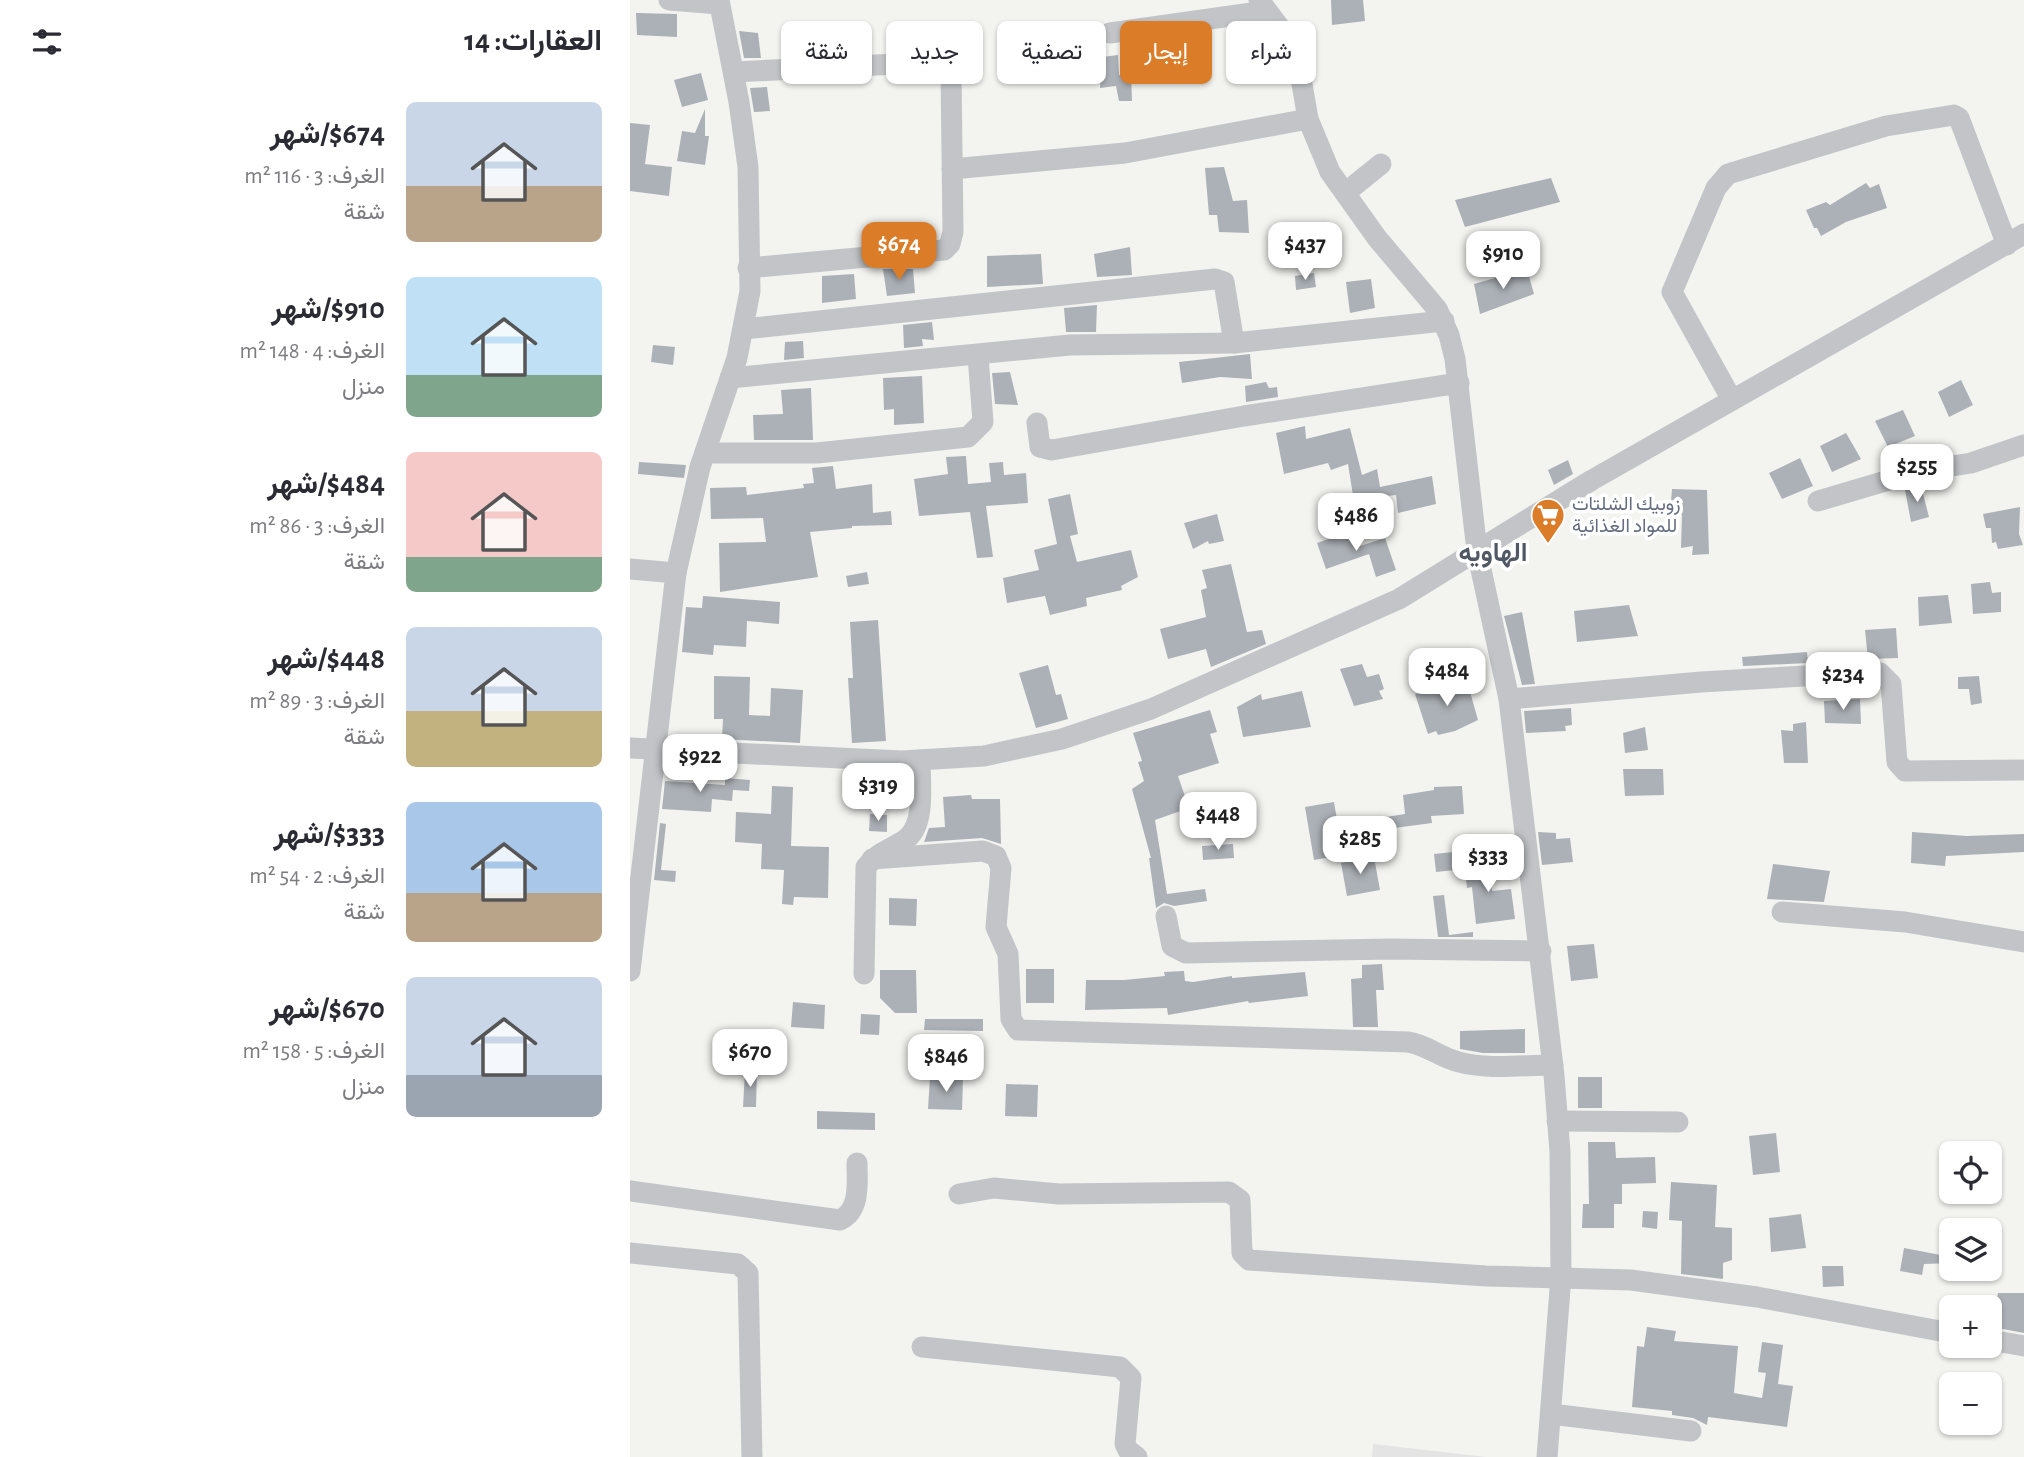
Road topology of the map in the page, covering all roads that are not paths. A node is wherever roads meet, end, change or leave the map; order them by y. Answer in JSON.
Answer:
{"nodes":[{"id":1,"x":669,"y":0,"type":"edge"},
{"id":2,"x":719,"y":2,"type":"edge"},
{"id":3,"x":1262,"y":3,"type":"edge"},
{"id":4,"x":1110,"y":33,"type":"dead end"},
{"id":5,"x":734,"y":72,"type":"junction"},
{"id":6,"x":1308,"y":119,"type":"junction"},
{"id":7,"x":1381,"y":164,"type":"dead end"},
{"id":8,"x":953,"y":169,"type":"junction"},
{"id":9,"x":1345,"y":193,"type":"junction"},
{"id":10,"x":2015,"y":239,"type":"edge"},
{"id":11,"x":748,"y":268,"type":"junction"},
{"id":12,"x":1444,"y":321,"type":"junction"},
{"id":13,"x":744,"y":329,"type":"junction"},
{"id":14,"x":1234,"y":343,"type":"junction"},
{"id":15,"x":978,"y":356,"type":"junction"},
{"id":16,"x":730,"y":378,"type":"junction"},
{"id":17,"x":1459,"y":383,"type":"junction"},
{"id":18,"x":1732,"y":400,"type":"junction"},
{"id":19,"x":1037,"y":423,"type":"dead end"},
{"id":20,"x":2024,"y":444,"type":"edge"},
{"id":21,"x":705,"y":453,"type":"junction"},
{"id":22,"x":1818,"y":501,"type":"dead end"},
{"id":23,"x":1477,"y":551,"type":"junction"},
{"id":24,"x":630,"y":569,"type":"edge"},
{"id":25,"x":676,"y":573,"type":"junction"},
{"id":26,"x":1509,"y":699,"type":"junction"},
{"id":27,"x":630,"y":748,"type":"edge"},
{"id":28,"x":657,"y":748,"type":"junction"},
{"id":29,"x":920,"y":760,"type":"junction"},
{"id":30,"x":2024,"y":770,"type":"edge"},
{"id":31,"x":872,"y":859,"type":"junction"},
{"id":32,"x":1782,"y":912,"type":"dead end"},
{"id":33,"x":1166,"y":916,"type":"dead end"},
{"id":34,"x":2024,"y":942,"type":"edge"},
{"id":35,"x":1541,"y":951,"type":"junction"},
{"id":36,"x":630,"y":971,"type":"edge"},
{"id":37,"x":864,"y":974,"type":"dead end"},
{"id":38,"x":1553,"y":1065,"type":"junction"},
{"id":39,"x":1557,"y":1121,"type":"junction"},
{"id":40,"x":1678,"y":1122,"type":"dead end"},
{"id":41,"x":857,"y":1163,"type":"dead end"},
{"id":42,"x":630,"y":1191,"type":"edge"},
{"id":43,"x":958,"y":1194,"type":"dead end"},
{"id":44,"x":630,"y":1253,"type":"edge"},
{"id":45,"x":1561,"y":1276,"type":"junction"},
{"id":46,"x":1939,"y":1331,"type":"edge"},
{"id":47,"x":2002,"y":1342,"type":"edge"},
{"id":48,"x":2024,"y":1346,"type":"edge"},
{"id":49,"x":922,"y":1347,"type":"dead end"},
{"id":50,"x":1551,"y":1414,"type":"junction"},
{"id":51,"x":1691,"y":1431,"type":"dead end"},
{"id":52,"x":752,"y":1457,"type":"edge"},
{"id":53,"x":1137,"y":1457,"type":"edge"},
{"id":54,"x":1547,"y":1457,"type":"edge"}],
"edges":[{"from":1,"to":2,"type":"street"},
{"from":2,"to":5,"type":"street"},
{"from":3,"to":4,"type":"street"},
{"from":3,"to":6,"type":"street"},
{"from":5,"to":8,"type":"street"},
{"from":5,"to":11,"type":"street"},
{"from":6,"to":8,"type":"street"},
{"from":6,"to":9,"type":"street"},
{"from":7,"to":9,"type":"street"},
{"from":8,"to":11,"type":"street"},
{"from":9,"to":12,"type":"street"},
{"from":10,"to":18,"type":"street"},
{"from":10,"to":18,"type":"street"},
{"from":11,"to":13,"type":"street"},
{"from":12,"to":14,"type":"street"},
{"from":12,"to":17,"type":"street"},
{"from":13,"to":14,"type":"street"},
{"from":13,"to":16,"type":"street"},
{"from":14,"to":15,"type":"street"},
{"from":15,"to":16,"type":"street"},
{"from":15,"to":21,"type":"street"},
{"from":16,"to":21,"type":"street"},
{"from":17,"to":19,"type":"street"},
{"from":17,"to":23,"type":"street"},
{"from":18,"to":23,"type":"street"},
{"from":20,"to":22,"type":"street"},
{"from":21,"to":25,"type":"street"},
{"from":23,"to":26,"type":"street"},
{"from":23,"to":29,"type":"street"},
{"from":24,"to":25,"type":"street"},
{"from":25,"to":28,"type":"street"},
{"from":26,"to":30,"type":"street"},
{"from":26,"to":35,"type":"street"},
{"from":27,"to":28,"type":"street"},
{"from":28,"to":29,"type":"street"},
{"from":28,"to":36,"type":"street"},
{"from":29,"to":31,"type":"street"},
{"from":31,"to":37,"type":"street"},
{"from":31,"to":38,"type":"street"},
{"from":32,"to":34,"type":"street"},
{"from":33,"to":35,"type":"street"},
{"from":35,"to":38,"type":"street"},
{"from":38,"to":39,"type":"street"},
{"from":39,"to":40,"type":"street"},
{"from":39,"to":45,"type":"street"},
{"from":41,"to":42,"type":"street"},
{"from":43,"to":45,"type":"street"},
{"from":44,"to":52,"type":"street"},
{"from":45,"to":46,"type":"street"},
{"from":45,"to":50,"type":"street"},
{"from":47,"to":48,"type":"street"},
{"from":49,"to":53,"type":"street"},
{"from":50,"to":51,"type":"street"},
{"from":50,"to":54,"type":"street"}]}
